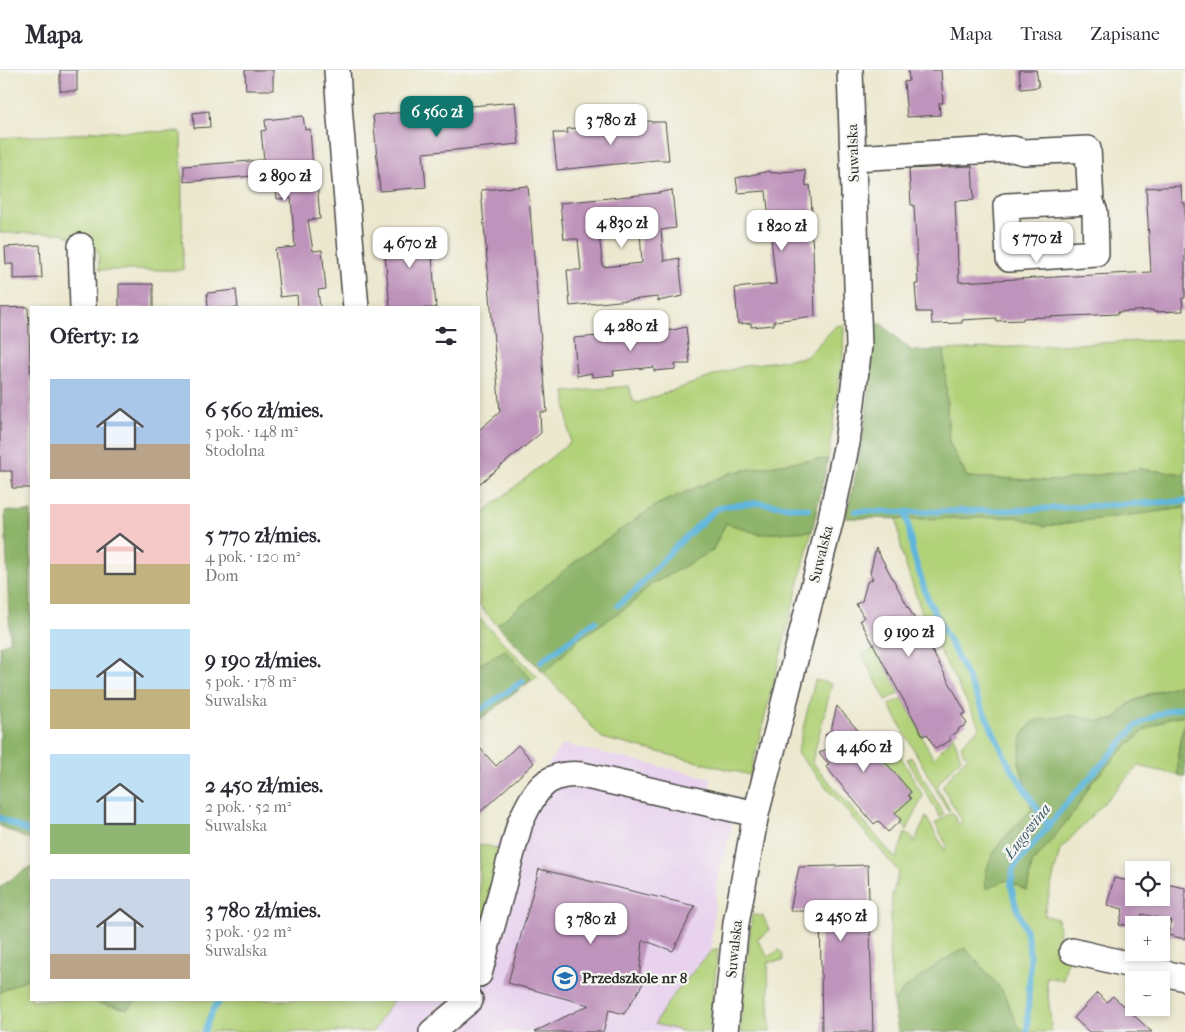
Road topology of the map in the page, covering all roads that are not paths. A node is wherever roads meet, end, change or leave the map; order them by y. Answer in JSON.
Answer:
{"nodes":[{"id":1,"x":338,"y":70,"type":"edge"},
{"id":2,"x":850,"y":70,"type":"edge"},
{"id":3,"x":853,"y":158,"type":"junction"},
{"id":4,"x":1091,"y":202,"type":"dead end"},
{"id":5,"x":81,"y":246,"type":"dead end"},
{"id":6,"x":83,"y":306,"type":"edge"},
{"id":7,"x":356,"y":306,"type":"edge"},
{"id":8,"x":756,"y":814,"type":"junction"},
{"id":9,"x":1072,"y":951,"type":"dead end"},
{"id":10,"x":480,"y":970,"type":"edge"},
{"id":11,"x":1185,"y":978,"type":"edge"},
{"id":12,"x":469,"y":1001,"type":"edge"},
{"id":13,"x":432,"y":1032,"type":"edge"},
{"id":14,"x":725,"y":1032,"type":"edge"}],
"edges":[{"from":1,"to":7,"type":"street"},
{"from":2,"to":3,"type":"street","name":"Suwalska"},
{"from":3,"to":4,"type":"street"},
{"from":3,"to":8,"type":"street","name":"Suwalska"},
{"from":5,"to":6,"type":"street"},
{"from":8,"to":10,"type":"street"},
{"from":8,"to":14,"type":"street","name":"Suwalska"},
{"from":9,"to":11,"type":"street"},
{"from":12,"to":13,"type":"street"}]}
